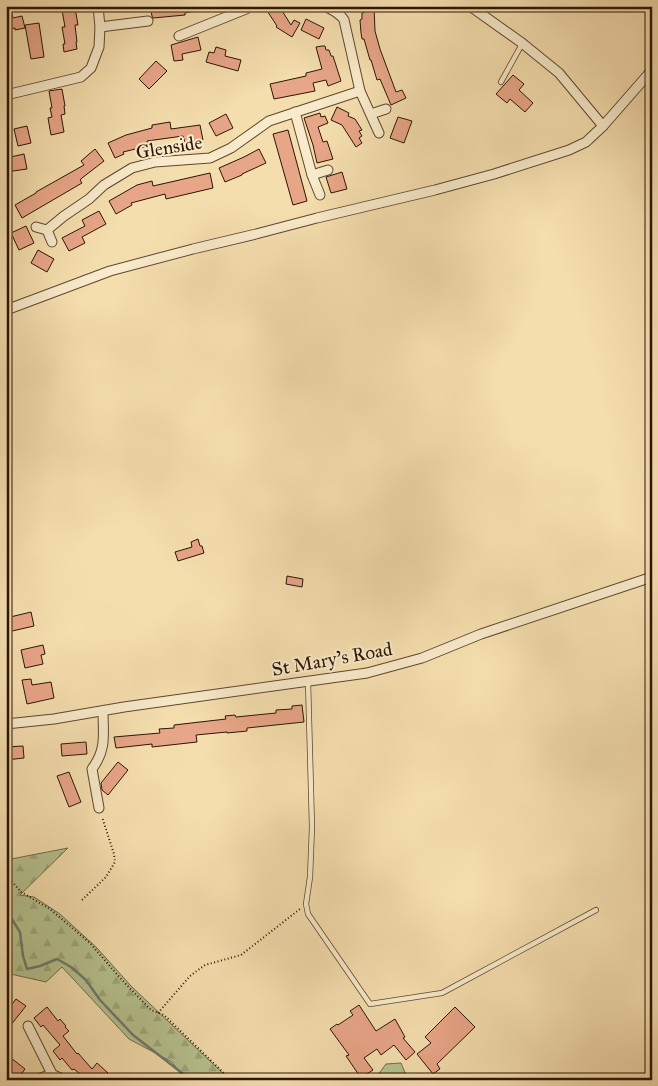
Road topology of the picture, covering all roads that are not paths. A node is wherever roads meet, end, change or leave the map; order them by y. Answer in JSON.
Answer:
{"nodes":[{"id":1,"x":98,"y":6,"type":"edge"},
{"id":2,"x":245,"y":6,"type":"edge"},
{"id":3,"x":325,"y":6,"type":"edge"},
{"id":4,"x":470,"y":6,"type":"edge"},
{"id":5,"x":148,"y":21,"type":"dead end"},
{"id":6,"x":100,"y":28,"type":"junction"},
{"id":7,"x":179,"y":36,"type":"dead end"},
{"id":8,"x":522,"y":42,"type":"junction"},
{"id":9,"x":652,"y":70,"type":"edge"},
{"id":10,"x":501,"y":82,"type":"dead end"},
{"id":11,"x":360,"y":91,"type":"junction"},
{"id":12,"x":6,"y":95,"type":"edge"},
{"id":13,"x":386,"y":109,"type":"dead end"},
{"id":14,"x":295,"y":112,"type":"junction"},
{"id":15,"x":371,"y":114,"type":"junction"},
{"id":16,"x":603,"y":126,"type":"junction"},
{"id":17,"x":378,"y":133,"type":"dead end"},
{"id":18,"x":328,"y":170,"type":"dead end"},
{"id":19,"x":312,"y":174,"type":"junction"},
{"id":20,"x":320,"y":195,"type":"dead end"},
{"id":21,"x":36,"y":227,"type":"dead end"},
{"id":22,"x":47,"y":230,"type":"junction"},
{"id":23,"x":52,"y":242,"type":"dead end"},
{"id":24,"x":6,"y":310,"type":"edge"},
{"id":25,"x":652,"y":576,"type":"edge"},
{"id":26,"x":308,"y":681,"type":"junction"},
{"id":27,"x":103,"y":711,"type":"junction"},
{"id":28,"x":6,"y":724,"type":"edge"},
{"id":29,"x":99,"y":808,"type":"road end"},
{"id":30,"x":596,"y":910,"type":"dead end"},
{"id":31,"x":28,"y":1026,"type":"dead end"},
{"id":32,"x":52,"y":1074,"type":"junction"},
{"id":33,"x":37,"y":1080,"type":"edge"},
{"id":34,"x":62,"y":1080,"type":"edge"}],
"edges":[{"from":1,"to":6,"type":"street"},
{"from":2,"to":7,"type":"street"},
{"from":3,"to":11,"type":"street"},
{"from":4,"to":8,"type":"street"},
{"from":5,"to":6,"type":"street"},
{"from":6,"to":12,"type":"street"},
{"from":8,"to":10,"type":"lane"},
{"from":8,"to":16,"type":"street"},
{"from":9,"to":16,"type":"street"},
{"from":11,"to":14,"type":"street","name":"Glenside"},
{"from":11,"to":15,"type":"street"},
{"from":13,"to":15,"type":"street"},
{"from":14,"to":19,"type":"street"},
{"from":14,"to":22,"type":"street","name":"Glenside"},
{"from":15,"to":17,"type":"street"},
{"from":16,"to":24,"type":"street"},
{"from":18,"to":19,"type":"street"},
{"from":19,"to":20,"type":"street"},
{"from":21,"to":22,"type":"street"},
{"from":22,"to":23,"type":"street"},
{"from":25,"to":26,"type":"street","name":"St Mary's Road"},
{"from":26,"to":27,"type":"street","name":"St Mary's Road"},
{"from":26,"to":30,"type":"lane"},
{"from":27,"to":28,"type":"street","name":"St Mary's Road"},
{"from":27,"to":29,"type":"street"},
{"from":31,"to":32,"type":"street"},
{"from":32,"to":33,"type":"street"},
{"from":32,"to":34,"type":"street"}]}
